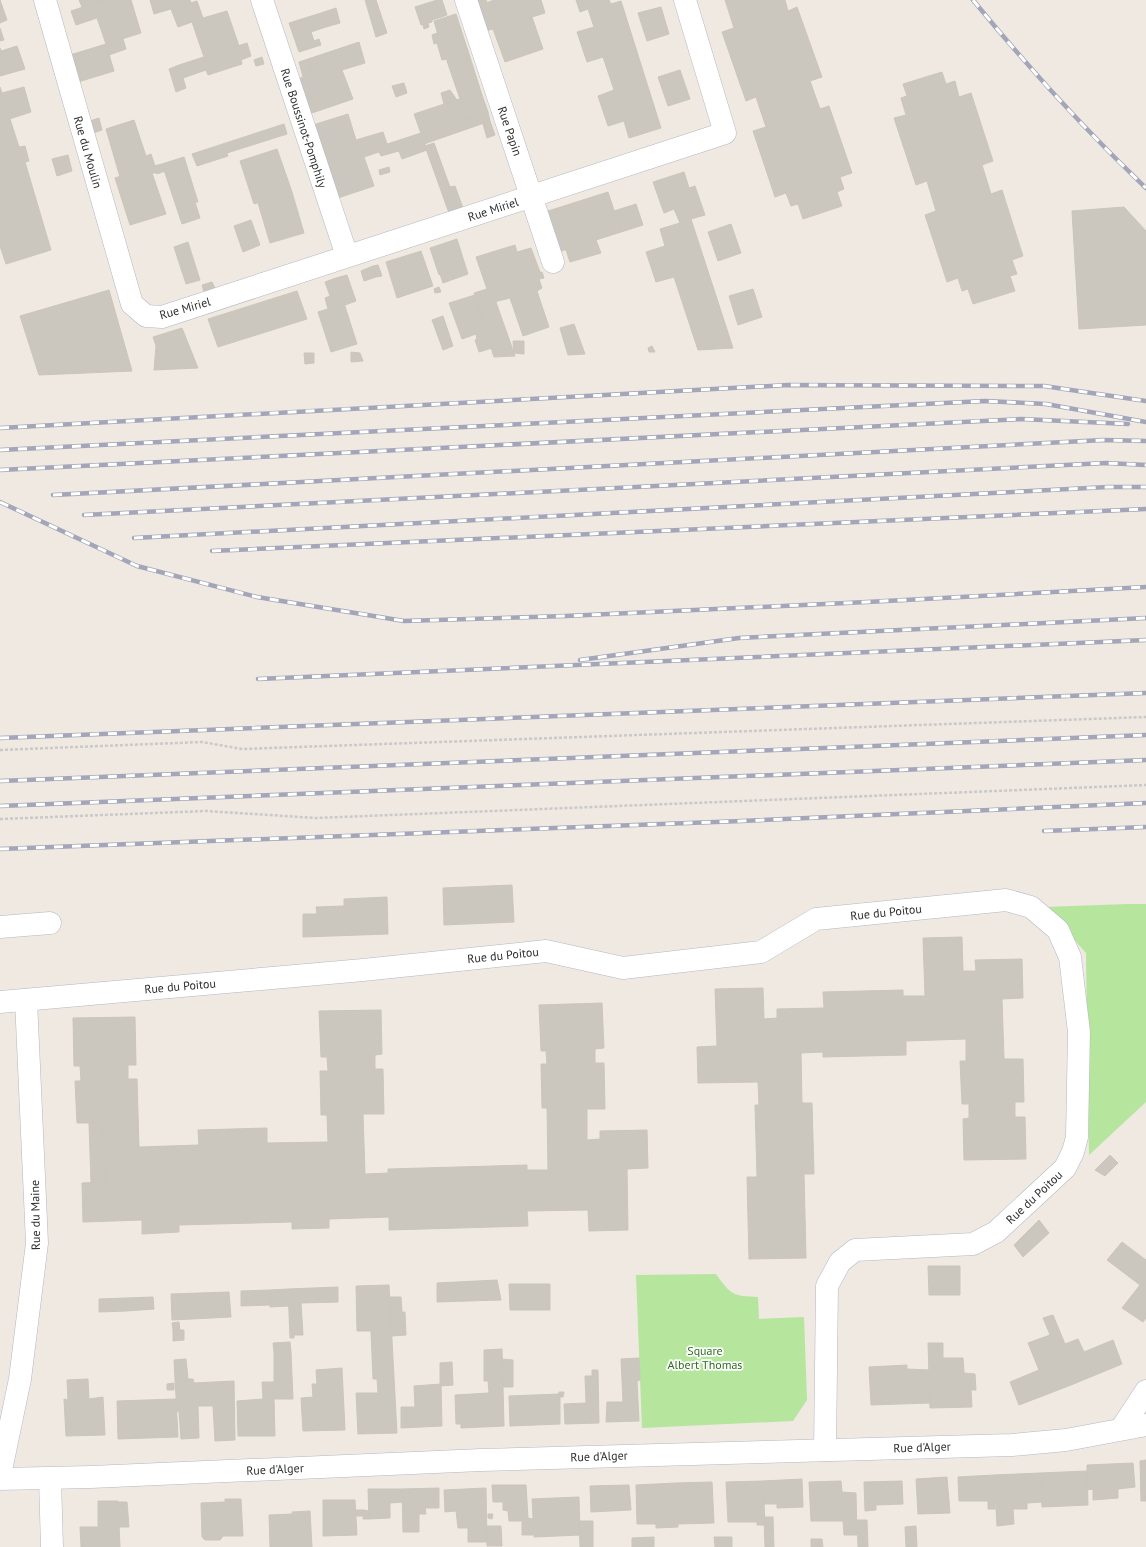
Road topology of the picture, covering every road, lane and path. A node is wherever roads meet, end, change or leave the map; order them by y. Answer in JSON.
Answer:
{"nodes":[{"id":1,"x":45,"y":0,"type":"edge"},
{"id":2,"x":262,"y":0,"type":"edge"},
{"id":3,"x":466,"y":0,"type":"edge"},
{"id":4,"x":685,"y":0,"type":"edge"},
{"id":5,"x":532,"y":197,"type":"junction"},
{"id":6,"x":347,"y":256,"type":"junction"},
{"id":7,"x":552,"y":262,"type":"dead end"},
{"id":8,"x":132,"y":304,"type":"joint"},
{"id":9,"x":1146,"y":717,"type":"edge"},
{"id":10,"x":0,"y":750,"type":"edge"},
{"id":11,"x":1146,"y":785,"type":"edge"},
{"id":12,"x":0,"y":819,"type":"edge"},
{"id":13,"x":50,"y":923,"type":"dead end"},
{"id":14,"x":0,"y":927,"type":"edge"},
{"id":15,"x":26,"y":1000,"type":"junction"},
{"id":16,"x":0,"y":1002,"type":"edge"},
{"id":17,"x":1146,"y":1391,"type":"edge"},
{"id":18,"x":1146,"y":1425,"type":"edge"},
{"id":19,"x":1121,"y":1429,"type":"junction"},
{"id":20,"x":825,"y":1450,"type":"junction"},
{"id":21,"x":0,"y":1475,"type":"edge"},
{"id":22,"x":50,"y":1478,"type":"junction"},
{"id":23,"x":0,"y":1479,"type":"edge"},
{"id":24,"x":52,"y":1547,"type":"edge"}],
"edges":[{"from":1,"to":8,"type":"street","name":"Rue du Moulin"},
{"from":2,"to":6,"type":"street","name":"Rue Boussinot-Pomphily"},
{"from":3,"to":5,"type":"street","name":"Rue Papin"},
{"from":4,"to":5,"type":"street","name":"Rue Miriel"},
{"from":5,"to":6,"type":"street","name":"Rue Miriel"},
{"from":5,"to":7,"type":"street","name":"Rue Papin"},
{"from":6,"to":8,"type":"street","name":"Rue Miriel"},
{"from":9,"to":10,"type":"path"},
{"from":11,"to":12,"type":"path"},
{"from":13,"to":14,"type":"street"},
{"from":15,"to":16,"type":"street","name":"Rue du Poitou"},
{"from":15,"to":20,"type":"street","name":"Rue du Poitou"},
{"from":15,"to":21,"type":"street","name":"Rue du Maine"},
{"from":17,"to":19,"type":"street"},
{"from":18,"to":19,"type":"street","name":"Rue d'Alger"},
{"from":19,"to":20,"type":"street","name":"Rue d'Alger"},
{"from":20,"to":22,"type":"street","name":"Rue d'Alger"},
{"from":22,"to":23,"type":"street","name":"Rue d'Alger"},
{"from":22,"to":24,"type":"street"}]}
